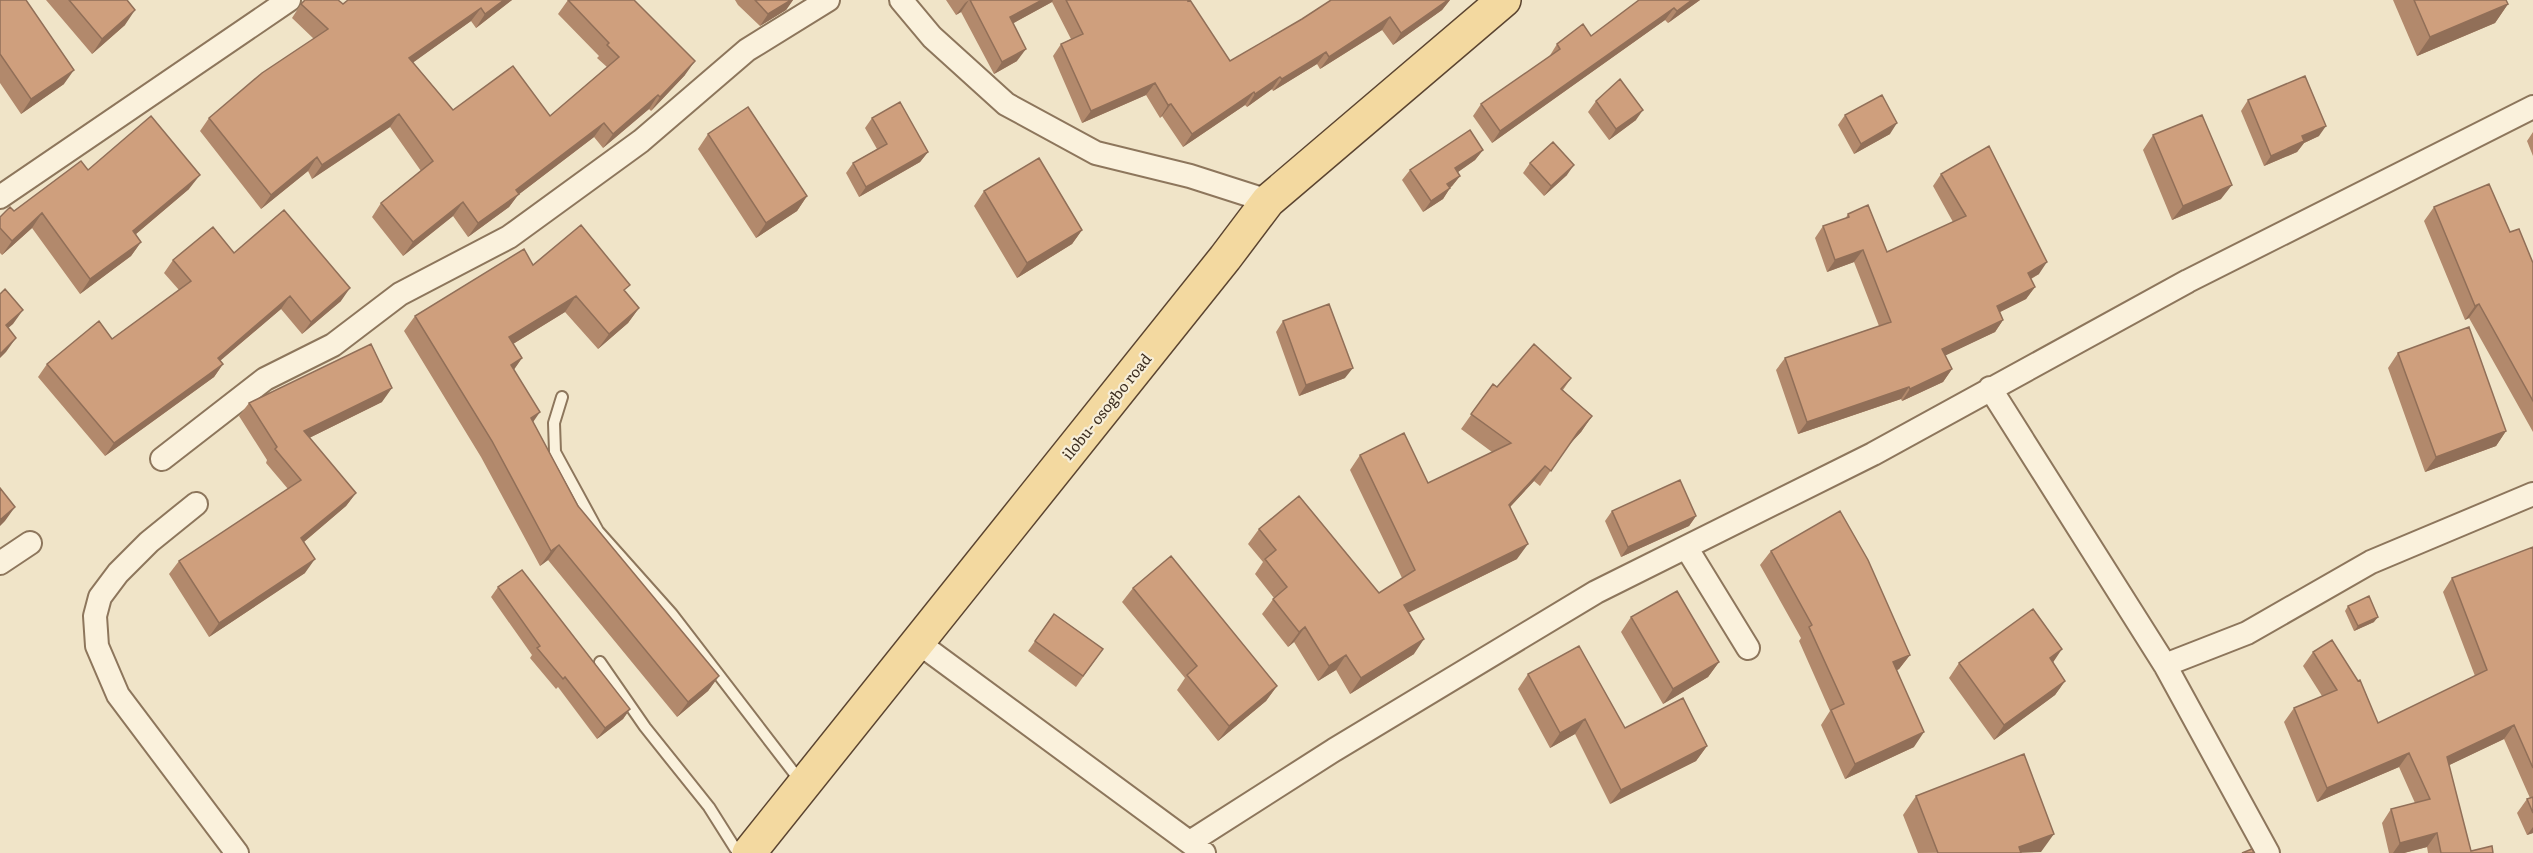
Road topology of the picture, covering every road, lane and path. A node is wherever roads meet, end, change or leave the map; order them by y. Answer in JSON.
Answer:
{"nodes":[{"id":1,"x":289,"y":0,"type":"edge"},
{"id":2,"x":828,"y":0,"type":"edge"},
{"id":3,"x":901,"y":0,"type":"edge"},
{"id":4,"x":1504,"y":0,"type":"edge"},
{"id":5,"x":2533,"y":107,"type":"edge"},
{"id":6,"x":3,"y":189,"type":"edge"},
{"id":7,"x":1268,"y":201,"type":"junction"},
{"id":8,"x":1990,"y":388,"type":"junction"},
{"id":9,"x":562,"y":397,"type":"dead end"},
{"id":10,"x":162,"y":459,"type":"dead end"},
{"id":11,"x":2533,"y":494,"type":"edge"},
{"id":12,"x":196,"y":504,"type":"dead end"},
{"id":13,"x":30,"y":543,"type":"dead end"},
{"id":14,"x":1686,"y":547,"type":"junction"},
{"id":15,"x":0,"y":563,"type":"edge"},
{"id":16,"x":916,"y":641,"type":"junction"},
{"id":17,"x":1748,"y":648,"type":"dead end"},
{"id":18,"x":600,"y":662,"type":"dead end"},
{"id":19,"x":2165,"y":665,"type":"junction"},
{"id":20,"x":803,"y":784,"type":"junction"},
{"id":21,"x":1197,"y":848,"type":"edge"},
{"id":22,"x":237,"y":853,"type":"edge"},
{"id":23,"x":738,"y":853,"type":"edge"},
{"id":24,"x":749,"y":853,"type":"edge"},
{"id":25,"x":2268,"y":853,"type":"edge"}],
"edges":[{"from":1,"to":6,"type":"street"},
{"from":2,"to":10,"type":"street"},
{"from":3,"to":7,"type":"street"},
{"from":4,"to":7,"type":"main road","name":"ilobu- osogbo road"},
{"from":5,"to":8,"type":"street"},
{"from":7,"to":16,"type":"main road","name":"ilobu- osogbo road"},
{"from":8,"to":14,"type":"street"},
{"from":8,"to":19,"type":"street"},
{"from":9,"to":20,"type":"lane"},
{"from":11,"to":19,"type":"street"},
{"from":12,"to":22,"type":"street"},
{"from":13,"to":15,"type":"street"},
{"from":14,"to":17,"type":"street"},
{"from":14,"to":21,"type":"street"},
{"from":16,"to":20,"type":"main road","name":"ilobu- osogbo road"},
{"from":16,"to":21,"type":"street"},
{"from":18,"to":23,"type":"lane"},
{"from":19,"to":25,"type":"street"},
{"from":20,"to":24,"type":"main road","name":"ilobu- osogbo road"}]}
